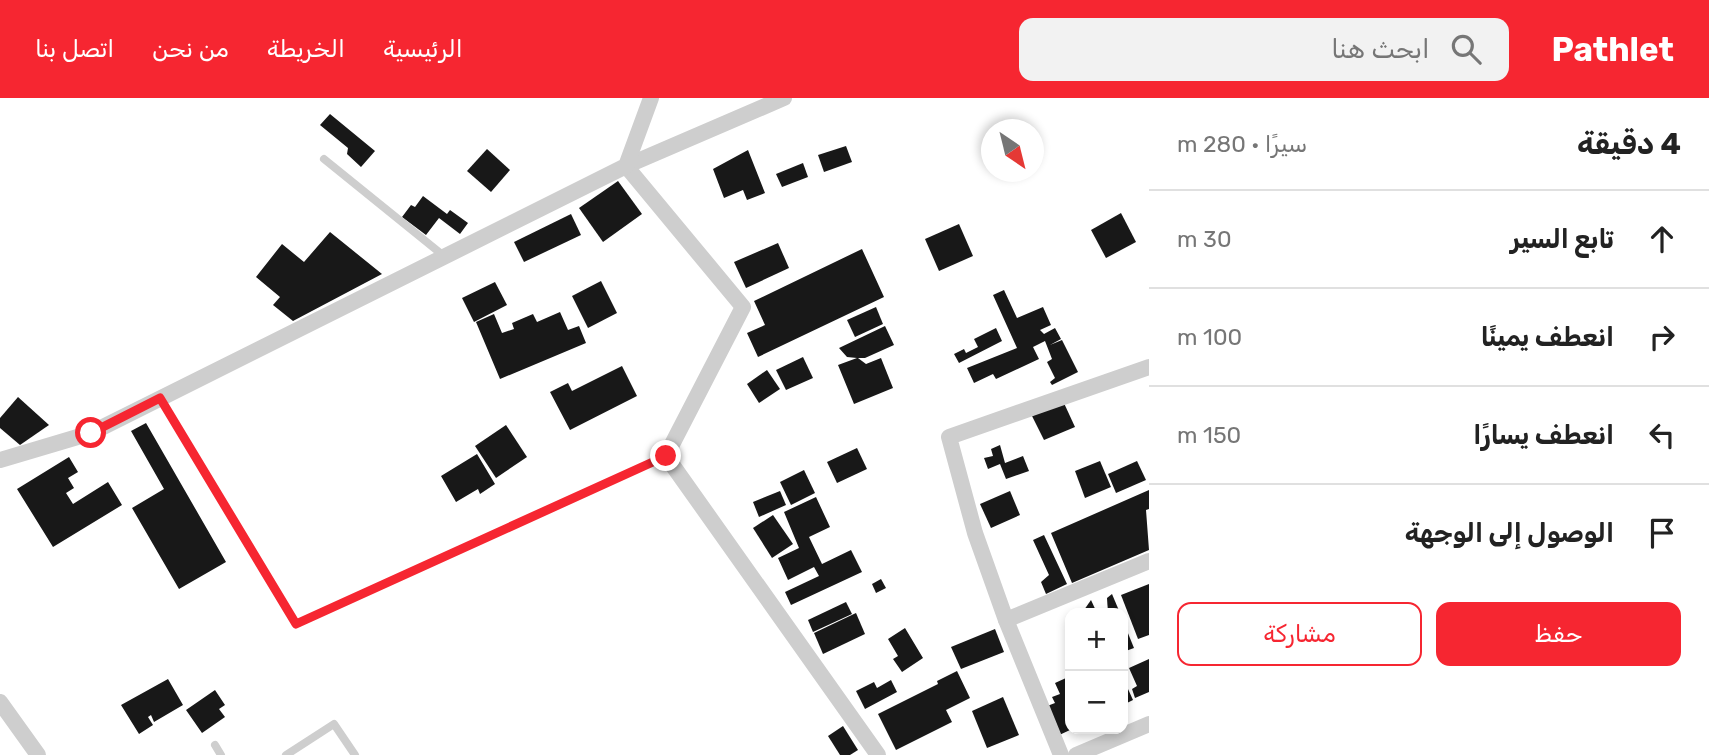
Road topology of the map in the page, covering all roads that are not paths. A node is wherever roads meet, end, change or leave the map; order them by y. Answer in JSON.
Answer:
{"nodes":[{"id":1,"x":652,"y":98,"type":"edge"},
{"id":2,"x":784,"y":98,"type":"edge"},
{"id":3,"x":324,"y":159,"type":"dead end"},
{"id":4,"x":625,"y":166,"type":"junction"},
{"id":5,"x":444,"y":256,"type":"junction"},
{"id":6,"x":1149,"y":367,"type":"edge"},
{"id":7,"x":0,"y":460,"type":"edge"},
{"id":8,"x":1149,"y":561,"type":"edge"},
{"id":9,"x":1006,"y":620,"type":"junction"},
{"id":10,"x":0,"y":702,"type":"edge"},
{"id":11,"x":1149,"y":724,"type":"edge"},
{"id":12,"x":215,"y":745,"type":"dead end"},
{"id":13,"x":38,"y":755,"type":"edge"},
{"id":14,"x":221,"y":755,"type":"edge"},
{"id":15,"x":286,"y":755,"type":"edge"},
{"id":16,"x":355,"y":755,"type":"edge"},
{"id":17,"x":878,"y":755,"type":"edge"},
{"id":18,"x":1061,"y":755,"type":"edge"},
{"id":19,"x":1076,"y":755,"type":"edge"}],
"edges":[{"from":1,"to":4,"type":"street"},
{"from":2,"to":4,"type":"street"},
{"from":3,"to":5,"type":"lane"},
{"from":4,"to":5,"type":"street"},
{"from":4,"to":17,"type":"street"},
{"from":5,"to":7,"type":"street"},
{"from":6,"to":9,"type":"street"},
{"from":8,"to":9,"type":"street"},
{"from":9,"to":18,"type":"street"},
{"from":10,"to":13,"type":"street"},
{"from":11,"to":19,"type":"street"},
{"from":12,"to":14,"type":"lane"},
{"from":15,"to":16,"type":"lane"}]}
